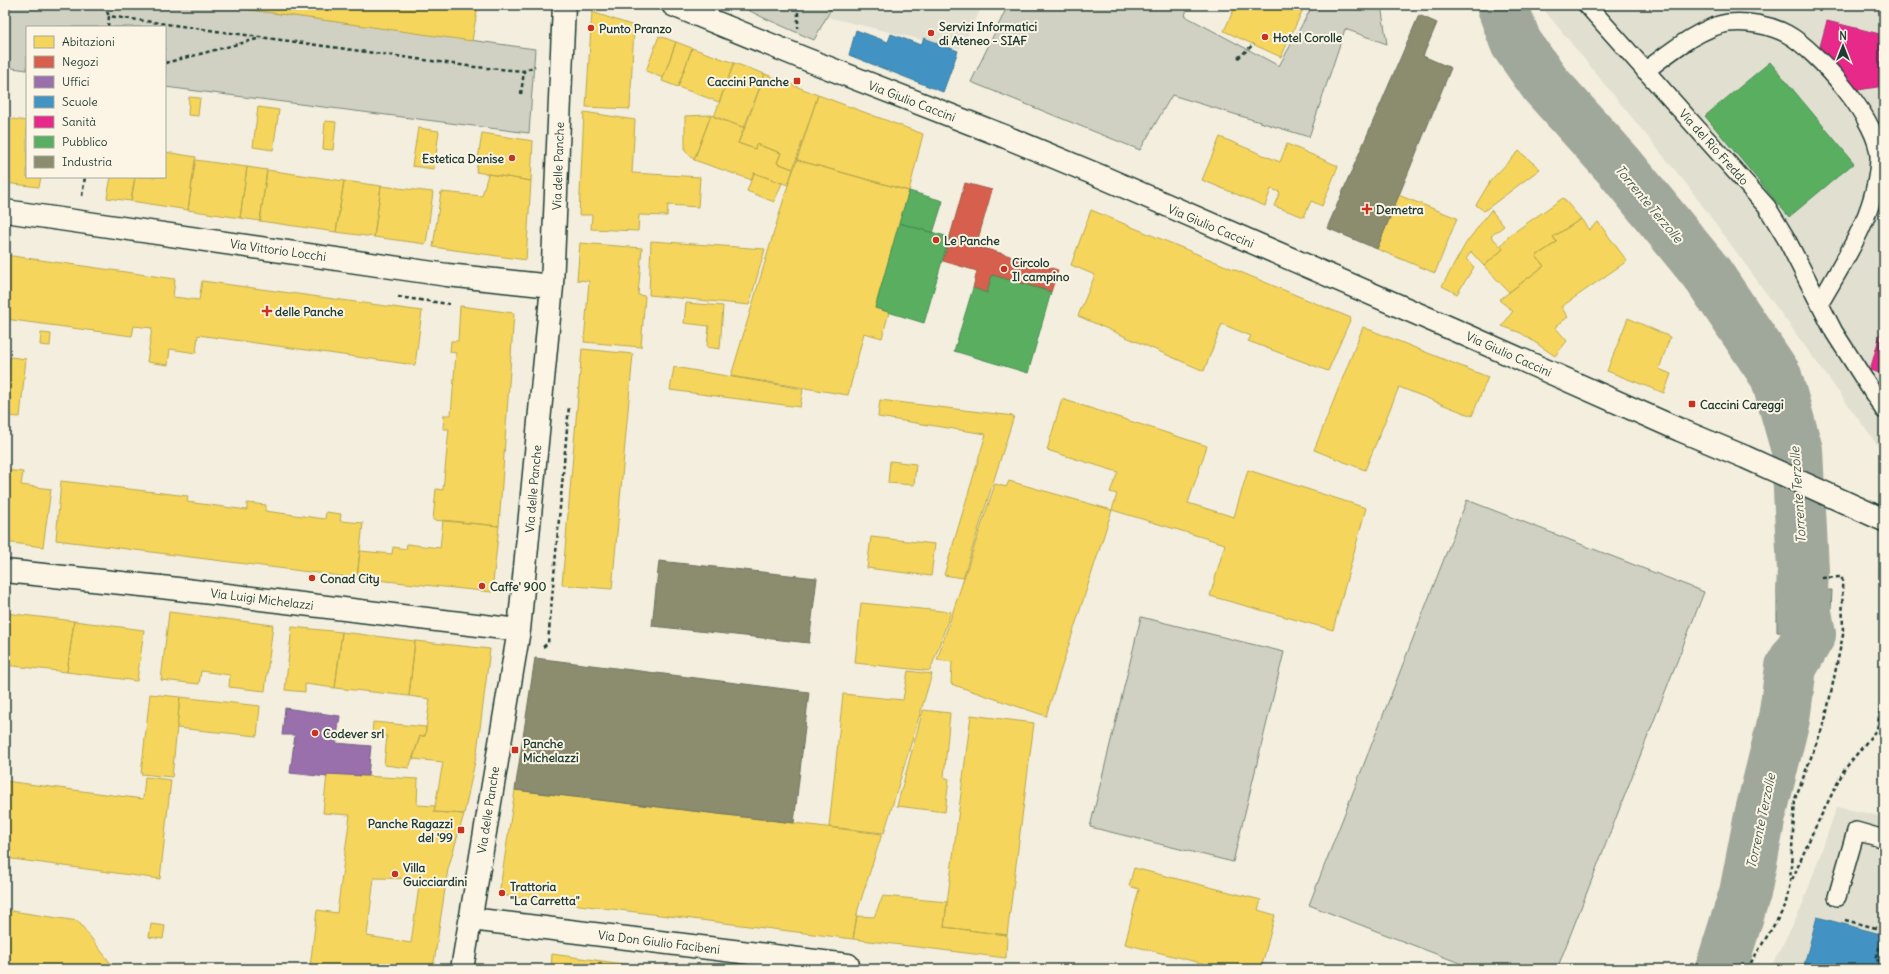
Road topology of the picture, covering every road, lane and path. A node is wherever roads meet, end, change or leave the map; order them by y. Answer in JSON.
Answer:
{"nodes":[{"id":1,"x":104,"y":5,"type":"edge"},
{"id":2,"x":564,"y":5,"type":"edge"},
{"id":3,"x":673,"y":5,"type":"edge"},
{"id":4,"x":798,"y":5,"type":"edge"},
{"id":5,"x":1587,"y":5,"type":"edge"},
{"id":6,"x":109,"y":16,"type":"junction"},
{"id":7,"x":108,"y":26,"type":"edge"},
{"id":8,"x":798,"y":31,"type":"dead end"},
{"id":9,"x":263,"y":37,"type":"junction"},
{"id":10,"x":1254,"y":44,"type":"dead end"},
{"id":11,"x":1238,"y":58,"type":"dead end"},
{"id":12,"x":166,"y":63,"type":"edge"},
{"id":13,"x":534,"y":66,"type":"dead end"},
{"id":14,"x":524,"y":71,"type":"junction"},
{"id":15,"x":1645,"y":71,"type":"junction"},
{"id":16,"x":521,"y":94,"type":"dead end"},
{"id":17,"x":85,"y":178,"type":"edge"},
{"id":18,"x":82,"y":191,"type":"dead end"},
{"id":19,"x":5,"y":211,"type":"edge"},
{"id":20,"x":552,"y":286,"type":"junction"},
{"id":21,"x":1820,"y":303,"type":"junction"},
{"id":22,"x":1884,"y":410,"type":"edge"},
{"id":23,"x":1884,"y":520,"type":"edge"},
{"id":24,"x":5,"y":571,"type":"edge"},
{"id":25,"x":1820,"y":578,"type":"dead end"},
{"id":26,"x":519,"y":630,"type":"junction"},
{"id":27,"x":1884,"y":689,"type":"edge"},
{"id":28,"x":1884,"y":839,"type":"edge"},
{"id":29,"x":1790,"y":883,"type":"junction"},
{"id":30,"x":1838,"y":897,"type":"joint"},
{"id":31,"x":471,"y":919,"type":"junction"},
{"id":32,"x":1884,"y":930,"type":"edge"},
{"id":33,"x":1884,"y":945,"type":"edge"},
{"id":34,"x":1884,"y":962,"type":"edge"},
{"id":35,"x":848,"y":965,"type":"dead end"},
{"id":36,"x":462,"y":969,"type":"edge"},
{"id":37,"x":1747,"y":969,"type":"edge"}],
"edges":[{"from":1,"to":6,"type":"path"},
{"from":2,"to":20,"type":"street","name":"Via delle Panche"},
{"from":3,"to":23,"type":"street","name":"Via Giulio Caccini"},
{"from":4,"to":8,"type":"path"},
{"from":5,"to":15,"type":"lane","name":"Via del Rio Freddo"},
{"from":6,"to":7,"type":"path"},
{"from":6,"to":9,"type":"path"},
{"from":9,"to":12,"type":"path"},
{"from":9,"to":14,"type":"path"},
{"from":10,"to":11,"type":"path"},
{"from":13,"to":14,"type":"path"},
{"from":14,"to":16,"type":"path"},
{"from":15,"to":21,"type":"lane","name":"Via del Rio Freddo"},
{"from":15,"to":21,"type":"lane"},
{"from":17,"to":18,"type":"path"},
{"from":19,"to":20,"type":"street","name":"Via Vittorio Locchi"},
{"from":20,"to":26,"type":"street","name":"Via delle Panche"},
{"from":21,"to":22,"type":"lane","name":"Via del Rio Freddo"},
{"from":24,"to":26,"type":"street","name":"Via Luigi Michelazzi"},
{"from":25,"to":29,"type":"path"},
{"from":26,"to":31,"type":"street","name":"Via delle Panche"},
{"from":27,"to":29,"type":"path"},
{"from":28,"to":30,"type":"lane"},
{"from":29,"to":37,"type":"path"},
{"from":30,"to":32,"type":"path"},
{"from":31,"to":35,"type":"street","name":"Via Don Giulio Facibeni"},
{"from":31,"to":36,"type":"street","name":"Via delle Panche"},
{"from":33,"to":34,"type":"path"}]}
